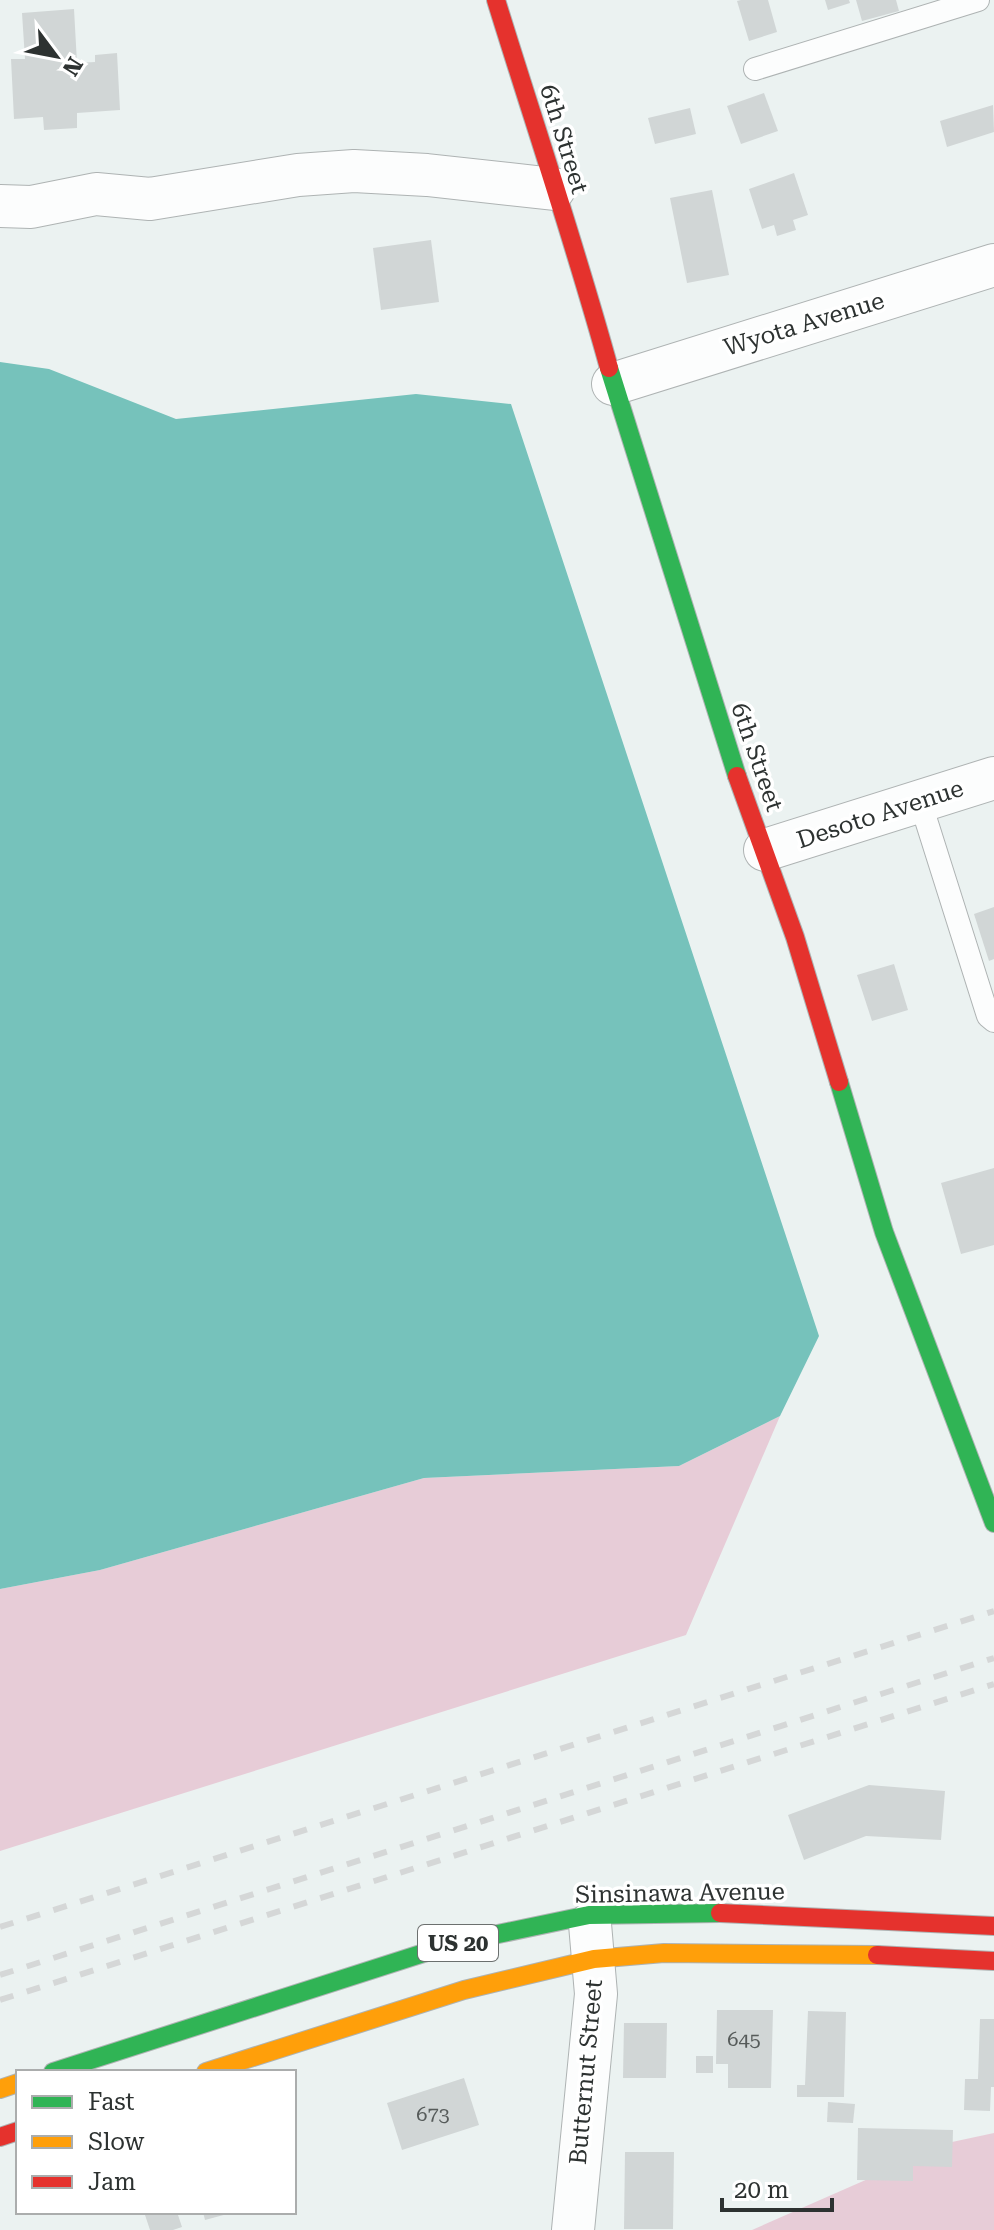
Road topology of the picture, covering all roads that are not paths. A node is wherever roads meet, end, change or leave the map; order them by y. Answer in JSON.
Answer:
{"nodes":[{"id":1,"x":496,"y":0,"type":"edge"},
{"id":2,"x":978,"y":0,"type":"edge"},
{"id":3,"x":755,"y":69,"type":"dead end"},
{"id":4,"x":554,"y":189,"type":"junction"},
{"id":5,"x":0,"y":206,"type":"edge"},
{"id":6,"x":994,"y":265,"type":"edge"},
{"id":7,"x":613,"y":384,"type":"junction"},
{"id":8,"x":994,"y":778,"type":"edge"},
{"id":9,"x":920,"y":801,"type":"junction"},
{"id":10,"x":765,"y":850,"type":"junction"},
{"id":11,"x":994,"y":1021,"type":"edge"},
{"id":12,"x":983,"y":1459,"type":"edge"},
{"id":13,"x":994,"y":1523,"type":"edge"},
{"id":14,"x":589,"y":1915,"type":"junction"},
{"id":15,"x":994,"y":1926,"type":"edge"},
{"id":16,"x":594,"y":1959,"type":"junction"},
{"id":17,"x":994,"y":1961,"type":"edge"},
{"id":18,"x":280,"y":2024,"type":"junction"},
{"id":19,"x":213,"y":2050,"type":"edge"},
{"id":20,"x":68,"y":2070,"type":"edge"},
{"id":21,"x":573,"y":2230,"type":"edge"}],
"edges":[{"from":1,"to":4,"type":"main road","name":"6th Street"},
{"from":2,"to":3,"type":"lane"},
{"from":4,"to":5,"type":"street"},
{"from":4,"to":7,"type":"main road","name":"6th Street"},
{"from":6,"to":7,"type":"street","name":"Wyota Avenue"},
{"from":7,"to":10,"type":"main road","name":"6th Street"},
{"from":8,"to":9,"type":"street","name":"Desoto Avenue"},
{"from":9,"to":10,"type":"street","name":"Desoto Avenue"},
{"from":9,"to":11,"type":"lane"},
{"from":10,"to":12,"type":"main road","name":"6th Street"},
{"from":12,"to":13,"type":"main road","name":"6th Street"},
{"from":14,"to":15,"type":"main road","name":"Sinsinawa Avenue","number":"US 20"},
{"from":14,"to":16,"type":"street","name":"Butternut Street"},
{"from":14,"to":18,"type":"main road","name":"Sinsinawa Avenue","number":"US 20"},
{"from":16,"to":17,"type":"main road","name":"Sinsinawa Avenue","number":"US 20"},
{"from":16,"to":18,"type":"main road","name":"Sinsinawa Avenue","number":"US 20"},
{"from":16,"to":21,"type":"street","name":"Butternut Street"},
{"from":18,"to":19,"type":"main road","name":"Sinsinawa Avenue","number":"US 20"},
{"from":18,"to":19,"type":"main road","name":"Sinsinawa Avenue","number":"US 20"},
{"from":19,"to":20,"type":"main road","name":"Sinsinawa Avenue","number":"US 20"}]}
